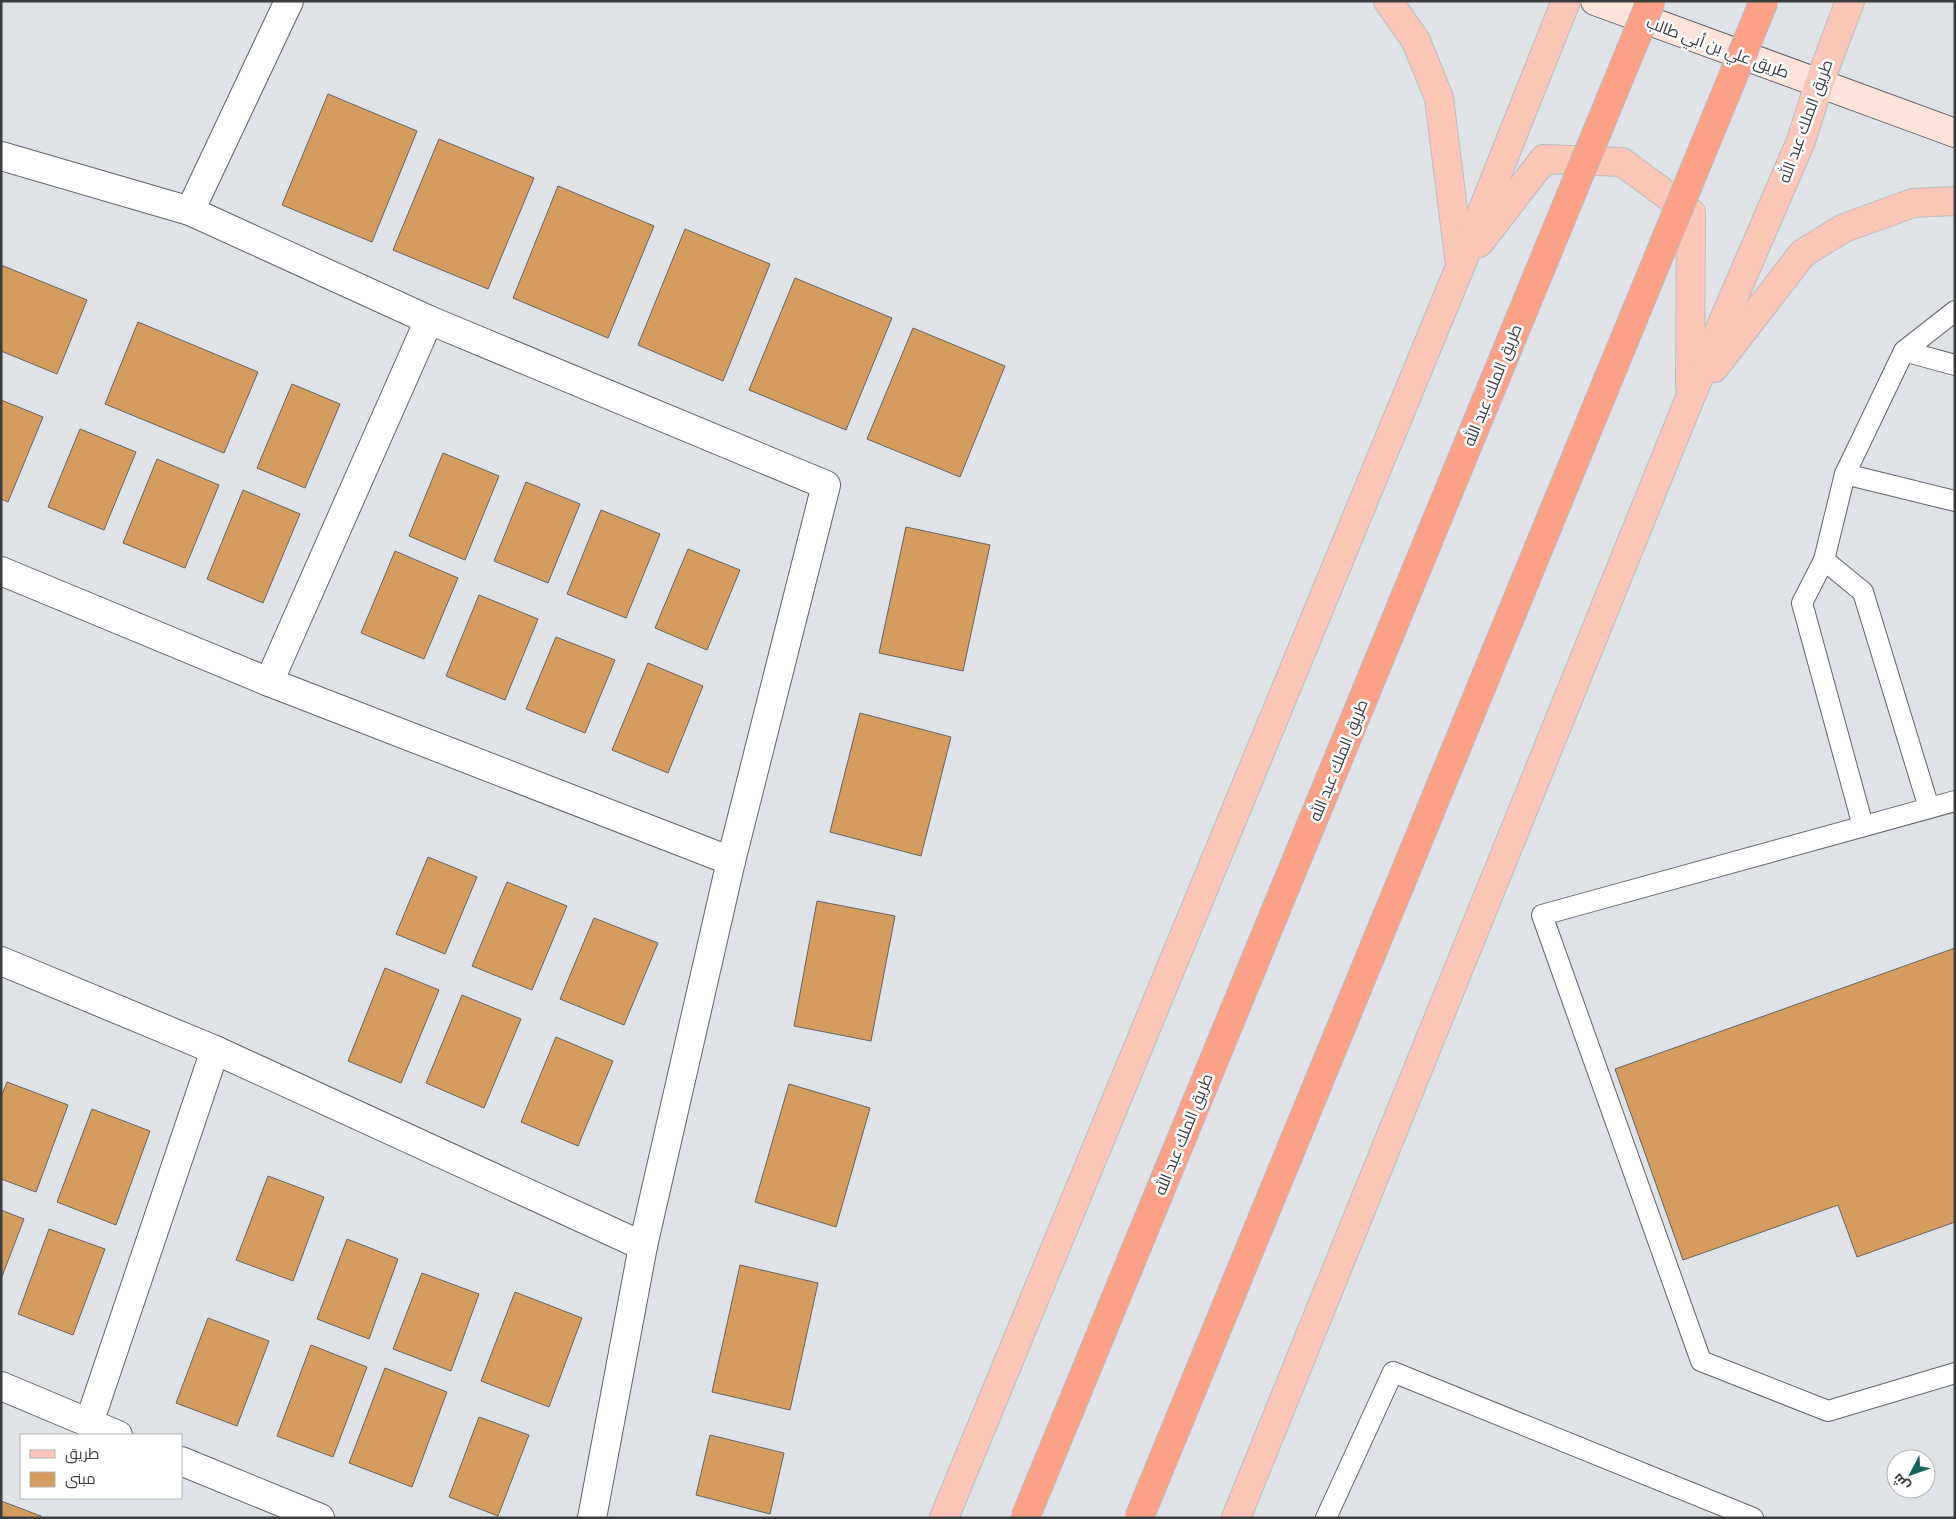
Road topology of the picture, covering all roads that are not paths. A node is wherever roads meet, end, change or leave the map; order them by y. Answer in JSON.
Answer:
{"nodes":[{"id":1,"x":289,"y":1,"type":"edge"},
{"id":2,"x":1388,"y":1,"type":"edge"},
{"id":3,"x":1566,"y":1,"type":"edge"},
{"id":4,"x":1595,"y":1,"type":"edge"},
{"id":5,"x":1651,"y":1,"type":"edge"},
{"id":6,"x":1764,"y":1,"type":"edge"},
{"id":7,"x":1850,"y":1,"type":"edge"},
{"id":8,"x":1819,"y":84,"type":"junction"},
{"id":9,"x":1955,"y":133,"type":"edge"},
{"id":10,"x":1,"y":156,"type":"edge"},
{"id":11,"x":1955,"y":201,"type":"edge"},
{"id":12,"x":190,"y":210,"type":"junction"},
{"id":13,"x":1460,"y":267,"type":"junction"},
{"id":14,"x":1955,"y":312,"type":"edge"},
{"id":15,"x":429,"y":320,"type":"junction"},
{"id":16,"x":1904,"y":351,"type":"junction"},
{"id":17,"x":1955,"y":365,"type":"edge"},
{"id":18,"x":1690,"y":398,"type":"junction"},
{"id":19,"x":1845,"y":474,"type":"junction"},
{"id":20,"x":1955,"y":501,"type":"edge"},
{"id":21,"x":1824,"y":560,"type":"junction"},
{"id":22,"x":1,"y":571,"type":"edge"},
{"id":23,"x":269,"y":682,"type":"junction"},
{"id":24,"x":1955,"y":801,"type":"edge"},
{"id":25,"x":1929,"y":808,"type":"junction"},
{"id":26,"x":1863,"y":826,"type":"junction"},
{"id":27,"x":731,"y":861,"type":"junction"},
{"id":28,"x":1,"y":961,"type":"edge"},
{"id":29,"x":215,"y":1050,"type":"junction"},
{"id":30,"x":643,"y":1246,"type":"junction"},
{"id":31,"x":1955,"y":1373,"type":"edge"},
{"id":32,"x":1,"y":1386,"type":"edge"},
{"id":33,"x":89,"y":1423,"type":"junction"},
{"id":34,"x":116,"y":1434,"type":"edge"},
{"id":35,"x":182,"y":1461,"type":"edge"},
{"id":36,"x":320,"y":1518,"type":"edge"},
{"id":37,"x":592,"y":1518,"type":"edge"},
{"id":38,"x":944,"y":1518,"type":"edge"},
{"id":39,"x":1025,"y":1518,"type":"edge"},
{"id":40,"x":1139,"y":1518,"type":"edge"},
{"id":41,"x":1236,"y":1518,"type":"edge"},
{"id":42,"x":1326,"y":1518,"type":"edge"},
{"id":43,"x":1753,"y":1518,"type":"edge"}],
"edges":[{"from":1,"to":12,"type":"street"},
{"from":2,"to":13,"type":"main road"},
{"from":3,"to":13,"type":"main road"},
{"from":4,"to":8,"type":"main road","name":"طريق علي بن أبي طالب"},
{"from":5,"to":39,"type":"highway","name":"طريق الملك عبد الله","bridge":true},
{"from":6,"to":40,"type":"highway","bridge":true},
{"from":7,"to":8,"type":"main road","name":"طريق الملك عبد الله"},
{"from":8,"to":9,"type":"main road","name":"طريق علي بن أبي طالب"},
{"from":8,"to":18,"type":"main road","name":"طريق الملك عبد الله"},
{"from":10,"to":12,"type":"street"},
{"from":11,"to":18,"type":"main road"},
{"from":12,"to":15,"type":"street"},
{"from":13,"to":18,"type":"main road"},
{"from":13,"to":38,"type":"main road"},
{"from":14,"to":16,"type":"lane"},
{"from":15,"to":23,"type":"street"},
{"from":15,"to":27,"type":"street"},
{"from":16,"to":17,"type":"lane"},
{"from":16,"to":19,"type":"lane"},
{"from":18,"to":41,"type":"main road","name":"طريق الملك عبد الله"},
{"from":19,"to":20,"type":"lane"},
{"from":19,"to":21,"type":"lane"},
{"from":21,"to":25,"type":"lane"},
{"from":21,"to":26,"type":"lane"},
{"from":22,"to":23,"type":"street"},
{"from":23,"to":27,"type":"street"},
{"from":24,"to":25,"type":"lane"},
{"from":25,"to":26,"type":"lane"},
{"from":26,"to":31,"type":"lane"},
{"from":27,"to":30,"type":"street"},
{"from":28,"to":29,"type":"street"},
{"from":29,"to":30,"type":"street"},
{"from":29,"to":33,"type":"street"},
{"from":30,"to":37,"type":"street"},
{"from":32,"to":33,"type":"street"},
{"from":33,"to":34,"type":"street"},
{"from":35,"to":36,"type":"street"},
{"from":42,"to":43,"type":"lane"}]}
